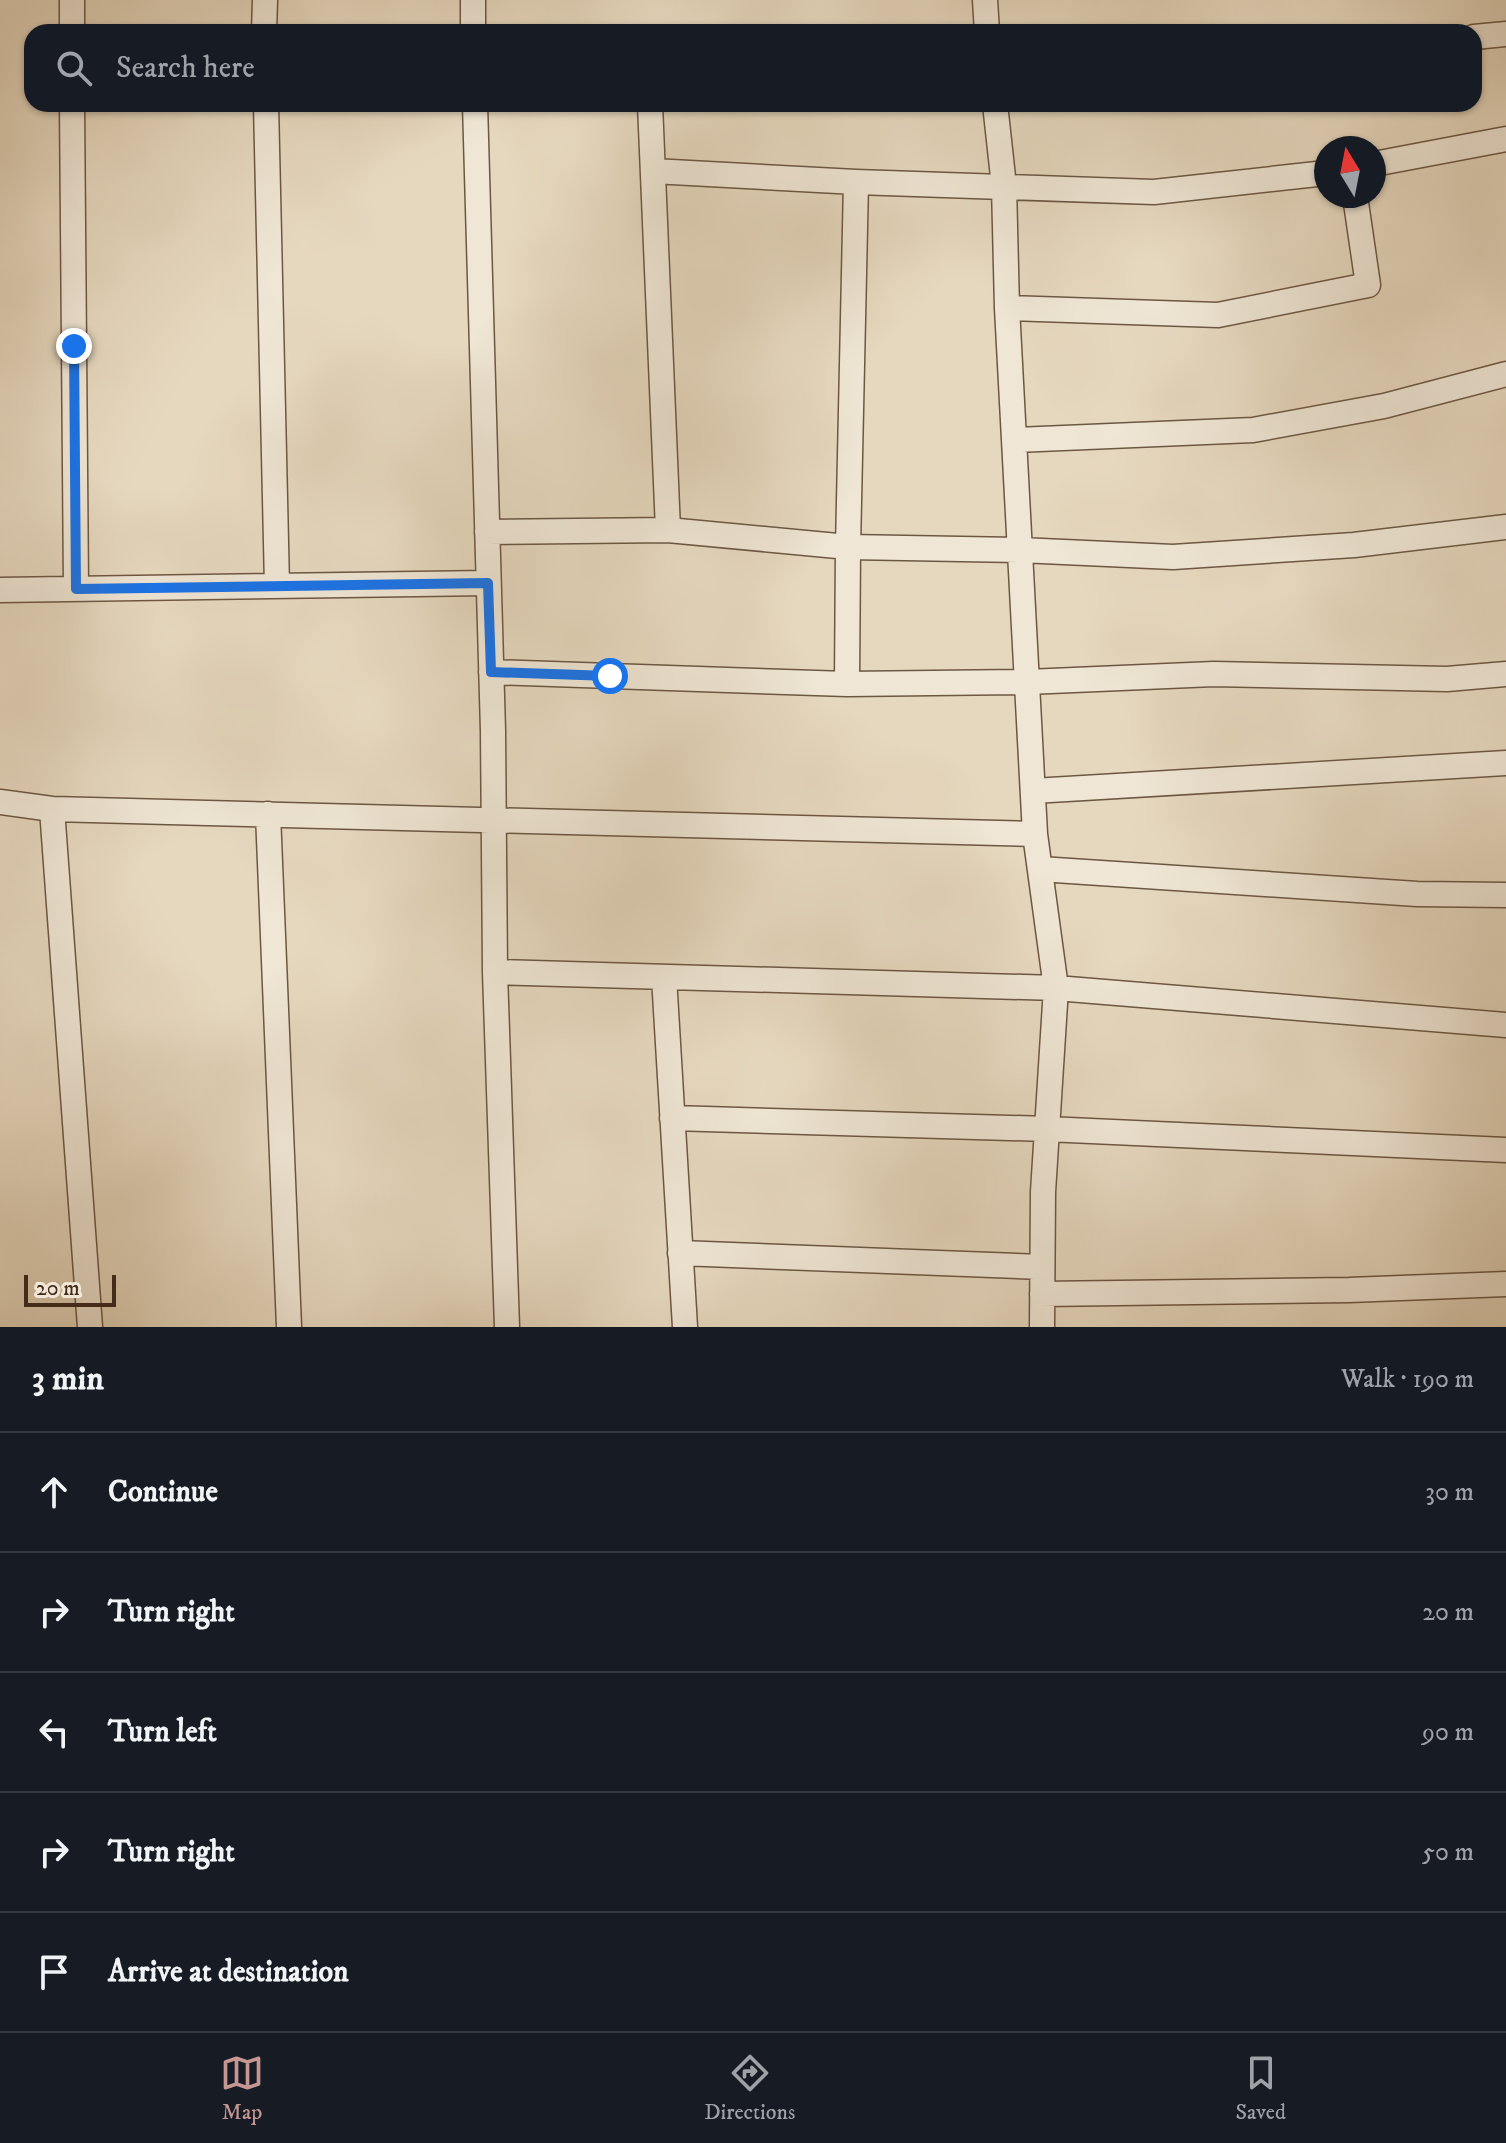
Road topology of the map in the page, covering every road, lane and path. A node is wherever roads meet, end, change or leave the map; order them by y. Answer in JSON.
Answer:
{"nodes":[{"id":1,"x":72,"y":0,"type":"edge"},
{"id":2,"x":265,"y":0,"type":"edge"},
{"id":3,"x":473,"y":0,"type":"edge"},
{"id":4,"x":985,"y":0,"type":"edge"},
{"id":5,"x":72,"y":24,"type":"edge"},
{"id":6,"x":264,"y":24,"type":"edge"},
{"id":7,"x":473,"y":24,"type":"edge"},
{"id":8,"x":986,"y":24,"type":"edge"},
{"id":9,"x":1506,"y":34,"type":"edge"},
{"id":10,"x":1482,"y":36,"type":"edge"},
{"id":11,"x":72,"y":112,"type":"edge"},
{"id":12,"x":266,"y":112,"type":"edge"},
{"id":13,"x":475,"y":112,"type":"edge"},
{"id":14,"x":650,"y":112,"type":"edge"},
{"id":15,"x":996,"y":112,"type":"edge"},
{"id":16,"x":1506,"y":139,"type":"edge"},
{"id":17,"x":1386,"y":162,"type":"edge"},
{"id":18,"x":653,"y":171,"type":"junction"},
{"id":19,"x":1314,"y":174,"type":"edge"},
{"id":20,"x":856,"y":182,"type":"junction"},
{"id":21,"x":1004,"y":186,"type":"junction"},
{"id":22,"x":1357,"y":208,"type":"edge"},
{"id":23,"x":1007,"y":308,"type":"junction"},
{"id":24,"x":1506,"y":374,"type":"edge"},
{"id":25,"x":1014,"y":440,"type":"junction"},
{"id":26,"x":1506,"y":527,"type":"edge"},
{"id":27,"x":668,"y":530,"type":"junction"},
{"id":28,"x":487,"y":532,"type":"junction"},
{"id":29,"x":848,"y":547,"type":"junction"},
{"id":30,"x":1020,"y":550,"type":"junction"},
{"id":31,"x":488,"y":583,"type":"junction"},
{"id":32,"x":277,"y":586,"type":"junction"},
{"id":33,"x":76,"y":589,"type":"junction"},
{"id":34,"x":0,"y":590,"type":"edge"},
{"id":35,"x":491,"y":672,"type":"junction"},
{"id":36,"x":1506,"y":674,"type":"edge"},
{"id":37,"x":1027,"y":682,"type":"junction"},
{"id":38,"x":847,"y":684,"type":"junction"},
{"id":39,"x":1506,"y":763,"type":"edge"},
{"id":40,"x":1033,"y":791,"type":"junction"},
{"id":41,"x":0,"y":802,"type":"edge"},
{"id":42,"x":52,"y":809,"type":"junction"},
{"id":43,"x":268,"y":814,"type":"junction"},
{"id":44,"x":493,"y":819,"type":"junction"},
{"id":45,"x":1035,"y":834,"type":"junction"},
{"id":46,"x":1040,"y":869,"type":"junction"},
{"id":47,"x":1506,"y":895,"type":"edge"},
{"id":48,"x":495,"y":972,"type":"junction"},
{"id":49,"x":664,"y":977,"type":"junction"},
{"id":50,"x":1056,"y":988,"type":"junction"},
{"id":51,"x":1506,"y":1025,"type":"edge"},
{"id":52,"x":672,"y":1118,"type":"junction"},
{"id":53,"x":1047,"y":1129,"type":"junction"},
{"id":54,"x":1506,"y":1150,"type":"edge"},
{"id":55,"x":680,"y":1253,"type":"junction"},
{"id":56,"x":1042,"y":1267,"type":"junction"},
{"id":57,"x":1506,"y":1284,"type":"edge"},
{"id":58,"x":1042,"y":1294,"type":"junction"},
{"id":59,"x":90,"y":1327,"type":"edge"},
{"id":60,"x":289,"y":1327,"type":"edge"},
{"id":61,"x":507,"y":1327,"type":"edge"},
{"id":62,"x":685,"y":1327,"type":"edge"},
{"id":63,"x":1042,"y":1327,"type":"edge"}],
"edges":[{"from":1,"to":5,"type":"street"},
{"from":2,"to":6,"type":"street"},
{"from":3,"to":7,"type":"street"},
{"from":4,"to":8,"type":"street"},
{"from":9,"to":10,"type":"street"},
{"from":11,"to":33,"type":"street"},
{"from":12,"to":32,"type":"street"},
{"from":13,"to":28,"type":"street"},
{"from":14,"to":18,"type":"street"},
{"from":15,"to":21,"type":"street"},
{"from":16,"to":17,"type":"street"},
{"from":18,"to":20,"type":"street"},
{"from":18,"to":27,"type":"street"},
{"from":19,"to":21,"type":"street"},
{"from":20,"to":21,"type":"street"},
{"from":20,"to":29,"type":"street"},
{"from":21,"to":23,"type":"street"},
{"from":22,"to":23,"type":"street"},
{"from":23,"to":25,"type":"street"},
{"from":24,"to":25,"type":"street"},
{"from":25,"to":30,"type":"street"},
{"from":26,"to":30,"type":"street"},
{"from":27,"to":28,"type":"street"},
{"from":27,"to":29,"type":"street"},
{"from":28,"to":31,"type":"street"},
{"from":29,"to":30,"type":"street"},
{"from":29,"to":38,"type":"street"},
{"from":30,"to":37,"type":"street"},
{"from":31,"to":32,"type":"street"},
{"from":31,"to":35,"type":"street"},
{"from":32,"to":33,"type":"street"},
{"from":33,"to":34,"type":"street"},
{"from":35,"to":38,"type":"street"},
{"from":35,"to":44,"type":"street"},
{"from":36,"to":37,"type":"street"},
{"from":37,"to":38,"type":"street"},
{"from":37,"to":40,"type":"street"},
{"from":39,"to":40,"type":"street"},
{"from":40,"to":45,"type":"street"},
{"from":41,"to":42,"type":"street"},
{"from":42,"to":43,"type":"street"},
{"from":42,"to":59,"type":"street"},
{"from":43,"to":44,"type":"street"},
{"from":43,"to":60,"type":"street"},
{"from":44,"to":45,"type":"street"},
{"from":44,"to":48,"type":"street"},
{"from":45,"to":46,"type":"street"},
{"from":46,"to":47,"type":"street"},
{"from":46,"to":50,"type":"street"},
{"from":48,"to":49,"type":"street"},
{"from":48,"to":61,"type":"street"},
{"from":49,"to":50,"type":"street"},
{"from":49,"to":52,"type":"street"},
{"from":50,"to":51,"type":"street"},
{"from":50,"to":53,"type":"street"},
{"from":52,"to":53,"type":"street"},
{"from":52,"to":55,"type":"street"},
{"from":53,"to":54,"type":"street"},
{"from":53,"to":56,"type":"street"},
{"from":55,"to":56,"type":"street"},
{"from":55,"to":62,"type":"street"},
{"from":56,"to":58,"type":"street"},
{"from":57,"to":58,"type":"street"},
{"from":58,"to":63,"type":"street"}]}
